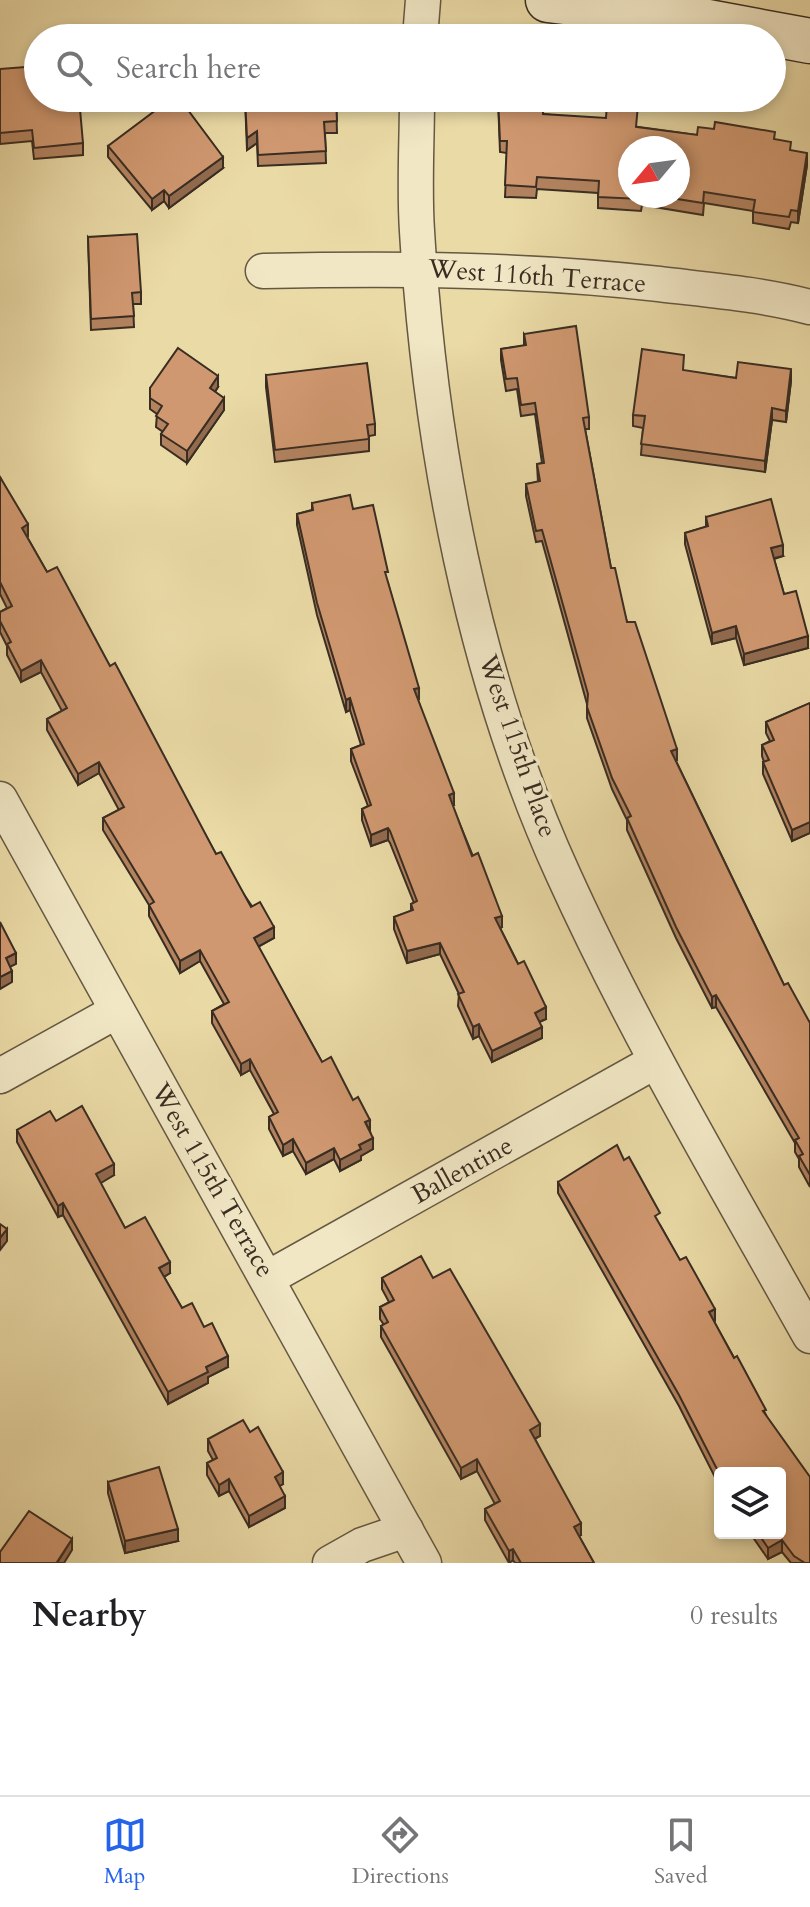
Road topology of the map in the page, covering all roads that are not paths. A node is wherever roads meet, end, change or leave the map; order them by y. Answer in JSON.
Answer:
{"nodes":[{"id":1,"x":423,"y":0,"type":"edge"},
{"id":2,"x":548,"y":0,"type":"edge"},
{"id":3,"x":421,"y":24,"type":"edge"},
{"id":4,"x":719,"y":24,"type":"edge"},
{"id":5,"x":786,"y":37,"type":"edge"},
{"id":6,"x":810,"y":41,"type":"edge"},
{"id":7,"x":417,"y":112,"type":"edge"},
{"id":8,"x":420,"y":268,"type":"junction"},
{"id":9,"x":263,"y":271,"type":"dead end"},
{"id":10,"x":810,"y":307,"type":"edge"},
{"id":11,"x":0,"y":799,"type":"edge"},
{"id":12,"x":117,"y":1011,"type":"junction"},
{"id":13,"x":656,"y":1061,"type":"junction"},
{"id":14,"x":0,"y":1076,"type":"edge"},
{"id":15,"x":268,"y":1278,"type":"junction"},
{"id":16,"x":810,"y":1336,"type":"edge"},
{"id":17,"x":406,"y":1530,"type":"junction"},
{"id":18,"x":330,"y":1563,"type":"edge"},
{"id":19,"x":424,"y":1563,"type":"edge"}],
"edges":[{"from":1,"to":3,"type":"street"},
{"from":2,"to":4,"type":"street"},
{"from":5,"to":6,"type":"street"},
{"from":7,"to":8,"type":"street","name":"West 115th Place"},
{"from":8,"to":9,"type":"street","name":"West 116th Terrace"},
{"from":8,"to":10,"type":"street","name":"West 116th Terrace"},
{"from":8,"to":13,"type":"street","name":"West 115th Place"},
{"from":11,"to":12,"type":"street","name":"West 115th Terrace"},
{"from":12,"to":14,"type":"street"},
{"from":12,"to":15,"type":"street","name":"West 115th Terrace"},
{"from":13,"to":15,"type":"street","name":"Ballentine"},
{"from":13,"to":16,"type":"street","name":"West 115th Place"},
{"from":15,"to":17,"type":"street","name":"West 115th Terrace"},
{"from":17,"to":18,"type":"street"},
{"from":17,"to":19,"type":"street","name":"West 115th Terrace"}]}
